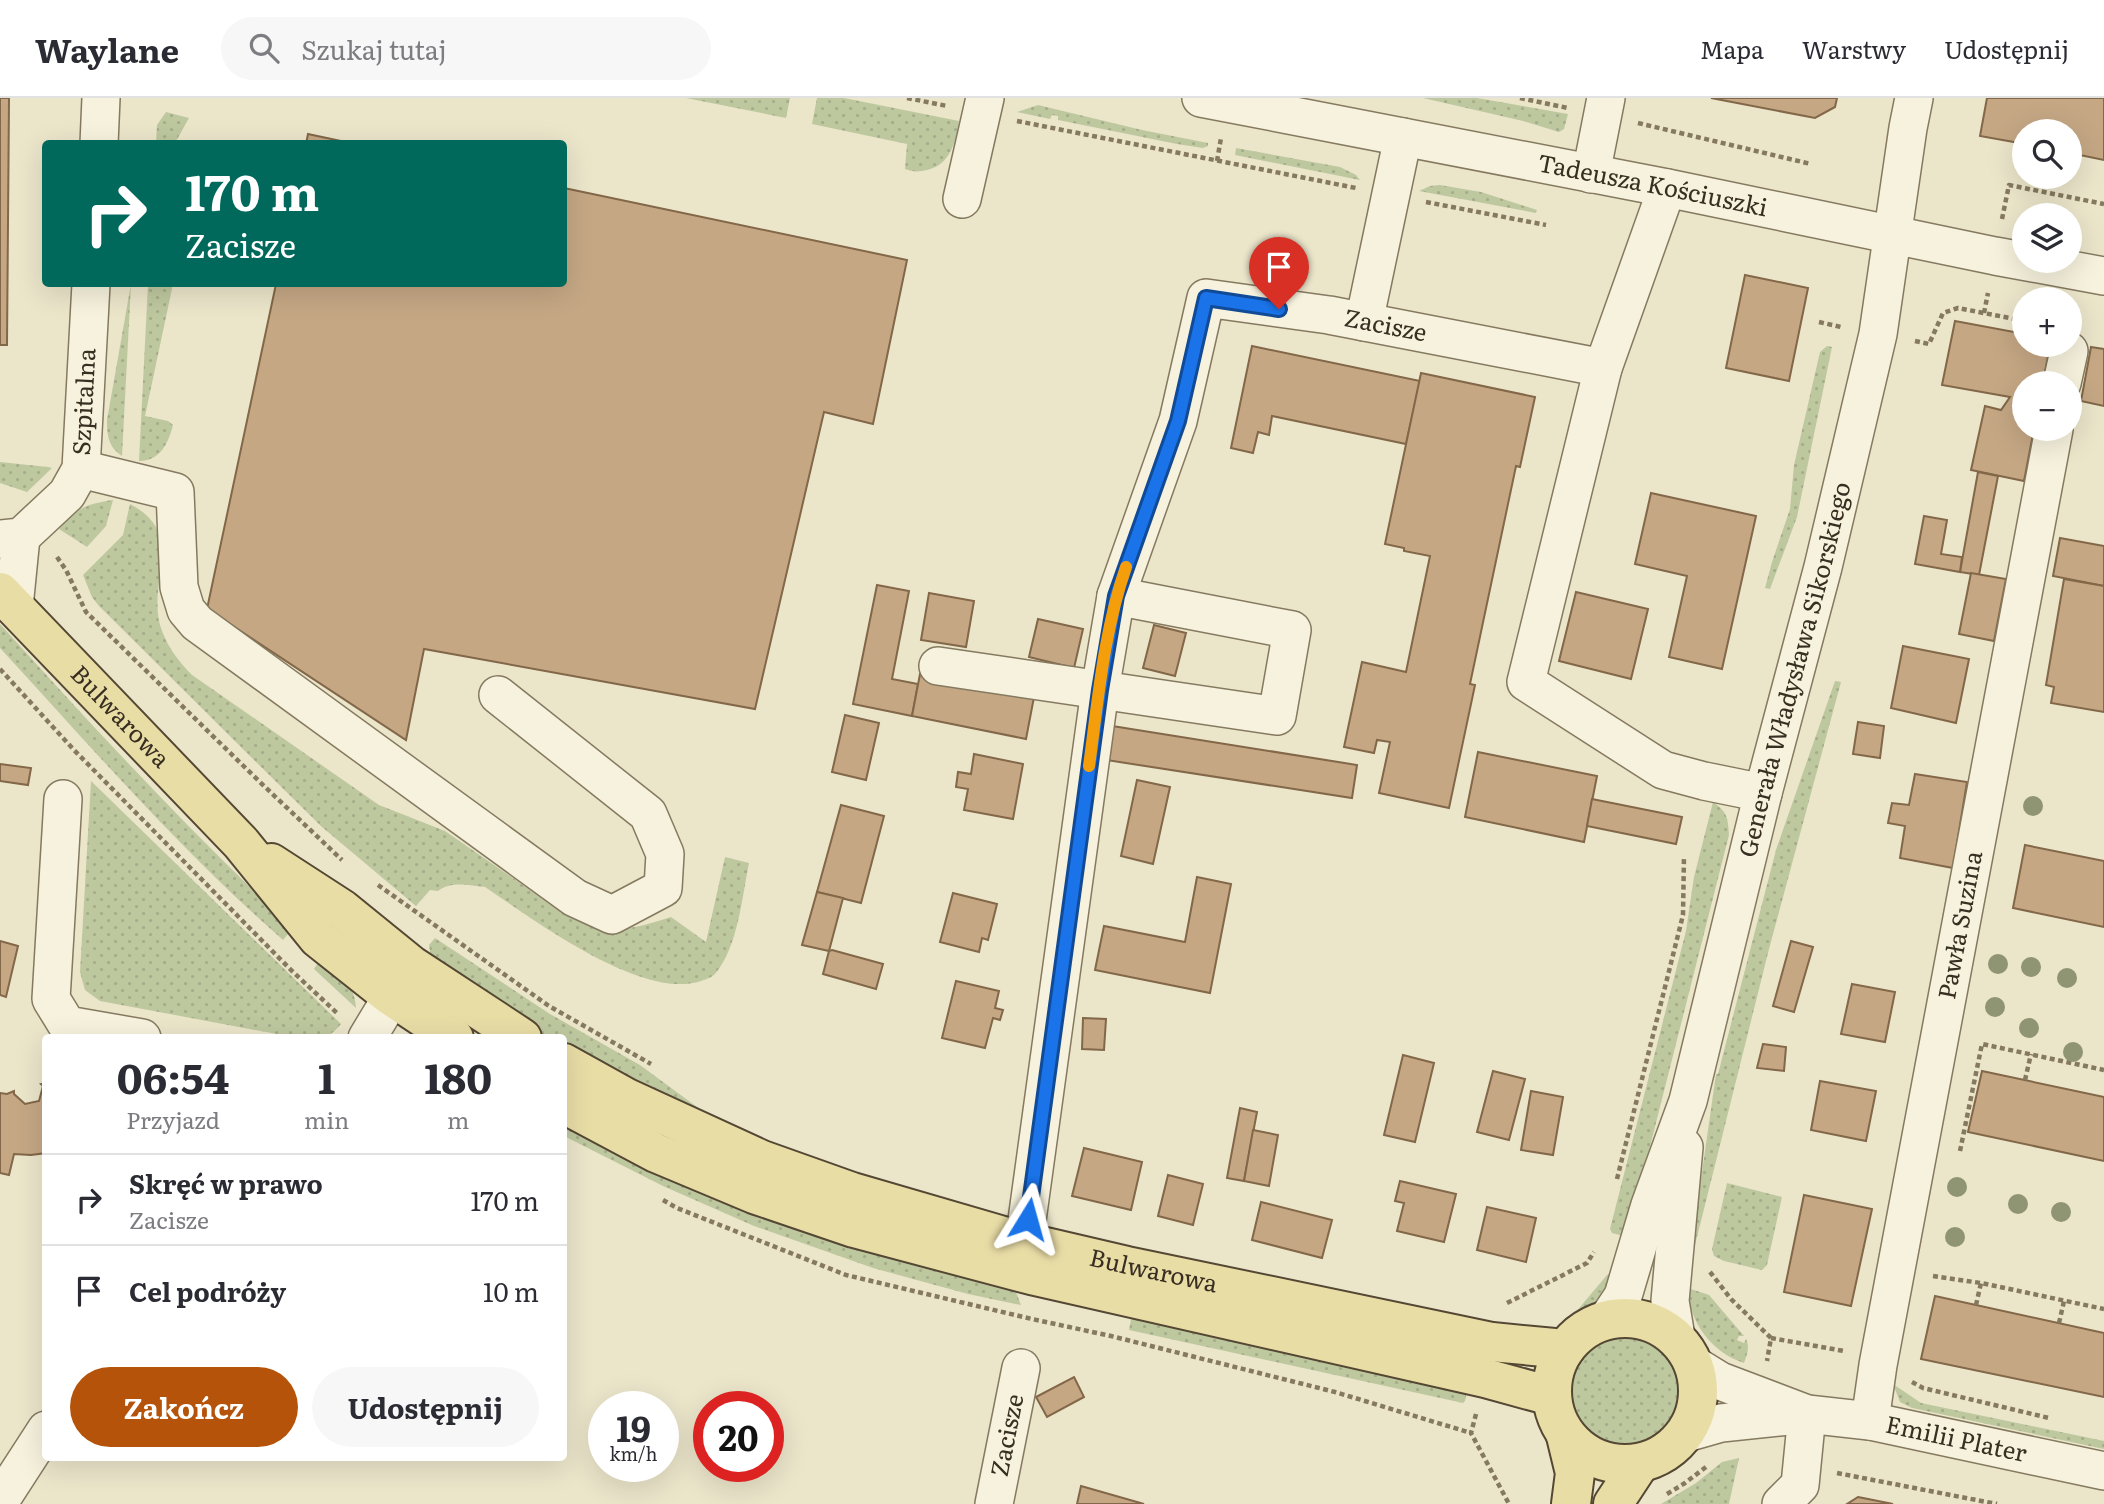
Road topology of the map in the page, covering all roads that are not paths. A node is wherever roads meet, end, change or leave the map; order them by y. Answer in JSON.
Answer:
{"nodes":[{"id":1,"x":101,"y":98,"type":"edge"},
{"id":2,"x":1201,"y":98,"type":"edge"},
{"id":3,"x":1914,"y":98,"type":"edge"},
{"id":4,"x":984,"y":106,"type":"edge"},
{"id":5,"x":1301,"y":107,"type":"edge"},
{"id":6,"x":1604,"y":107,"type":"edge"},
{"id":7,"x":1403,"y":137,"type":"junction"},
{"id":8,"x":99,"y":140,"type":"edge"},
{"id":9,"x":1591,"y":174,"type":"junction"},
{"id":10,"x":1667,"y":188,"type":"junction"},
{"id":11,"x":962,"y":199,"type":"dead end"},
{"id":12,"x":1894,"y":235,"type":"junction"},
{"id":13,"x":2104,"y":276,"type":"edge"},
{"id":14,"x":91,"y":287,"type":"edge"},
{"id":15,"x":1364,"y":322,"type":"junction"},
{"id":16,"x":1603,"y":368,"type":"junction"},
{"id":17,"x":2052,"y":441,"type":"edge"},
{"id":18,"x":81,"y":469,"type":"junction"},
{"id":19,"x":18,"y":535,"type":"edge"},
{"id":20,"x":1116,"y":596,"type":"junction"},
{"id":21,"x":7,"y":599,"type":"edge"},
{"id":22,"x":938,"y":666,"type":"dead end"},
{"id":23,"x":1100,"y":690,"type":"junction"},
{"id":24,"x":498,"y":695,"type":"dead end"},
{"id":25,"x":1763,"y":793,"type":"junction"},
{"id":26,"x":63,"y":799,"type":"dead end"},
{"id":27,"x":241,"y":843,"type":"junction"},
{"id":28,"x":411,"y":965,"type":"junction"},
{"id":29,"x":391,"y":996,"type":"junction"},
{"id":30,"x":356,"y":1029,"type":"edge"},
{"id":31,"x":119,"y":1034,"type":"edge"},
{"id":32,"x":448,"y":1034,"type":"edge"},
{"id":33,"x":516,"y":1034,"type":"edge"},
{"id":34,"x":567,"y":1065,"type":"edge"},
{"id":35,"x":1688,"y":1101,"type":"junction"},
{"id":36,"x":567,"y":1106,"type":"edge"},
{"id":37,"x":1024,"y":1242,"type":"junction"},
{"id":38,"x":1607,"y":1320,"type":"junction"},
{"id":39,"x":1564,"y":1349,"type":"junction"},
{"id":40,"x":1685,"y":1351,"type":"junction"},
{"id":41,"x":1021,"y":1368,"type":"dead end"},
{"id":42,"x":1552,"y":1396,"type":"junction"},
{"id":43,"x":1807,"y":1414,"type":"junction"},
{"id":44,"x":1870,"y":1421,"type":"junction"},
{"id":45,"x":1686,"y":1433,"type":"junction"},
{"id":46,"x":42,"y":1436,"type":"edge"},
{"id":47,"x":1566,"y":1436,"type":"junction"},
{"id":48,"x":1640,"y":1463,"type":"junction"},
{"id":49,"x":2104,"y":1471,"type":"edge"},
{"id":50,"x":0,"y":1501,"type":"edge"},
{"id":51,"x":994,"y":1504,"type":"edge"},
{"id":52,"x":1571,"y":1504,"type":"edge"},
{"id":53,"x":1613,"y":1504,"type":"edge"},
{"id":54,"x":1781,"y":1504,"type":"edge"}],
"edges":[{"from":1,"to":8,"type":"street"},
{"from":2,"to":5,"type":"street","name":"Tadeusza Kościuszki"},
{"from":3,"to":12,"type":"street","name":"Generała Władysława Sikorskiego"},
{"from":4,"to":11,"type":"street"},
{"from":5,"to":7,"type":"street","name":"Tadeusza Kościuszki"},
{"from":6,"to":9,"type":"street"},
{"from":7,"to":9,"type":"street","name":"Tadeusza Kościuszki"},
{"from":7,"to":15,"type":"street"},
{"from":9,"to":10,"type":"street","name":"Tadeusza Kościuszki"},
{"from":10,"to":12,"type":"street","name":"Tadeusza Kościuszki"},
{"from":10,"to":16,"type":"street"},
{"from":12,"to":13,"type":"street","name":"Tadeusza Kościuszki"},
{"from":12,"to":25,"type":"street","name":"Generała Władysława Sikorskiego"},
{"from":14,"to":18,"type":"street","name":"Szpitalna"},
{"from":15,"to":16,"type":"street","name":"Zacisze"},
{"from":15,"to":20,"type":"street","name":"Zacisze"},
{"from":16,"to":25,"type":"street"},
{"from":17,"to":44,"type":"street","name":"Pawła Suzina"},
{"from":18,"to":19,"type":"street","name":"Szpitalna"},
{"from":18,"to":24,"type":"street"},
{"from":19,"to":21,"type":"street"},
{"from":20,"to":23,"type":"street","name":"Zacisze"},
{"from":20,"to":23,"type":"street"},
{"from":21,"to":27,"type":"main road","name":"Bulwarowa"},
{"from":22,"to":23,"type":"street"},
{"from":23,"to":37,"type":"street","name":"Zacisze"},
{"from":25,"to":35,"type":"street","name":"Generała Władysława Sikorskiego"},
{"from":26,"to":31,"type":"street"},
{"from":27,"to":28,"type":"main road","name":"Bulwarowa"},
{"from":27,"to":29,"type":"main road","name":"Bulwarowa"},
{"from":28,"to":29,"type":"street"},
{"from":28,"to":33,"type":"main road","name":"Bulwarowa"},
{"from":29,"to":30,"type":"street"},
{"from":29,"to":32,"type":"main road","name":"Bulwarowa"},
{"from":34,"to":37,"type":"main road","name":"Bulwarowa"},
{"from":35,"to":38,"type":"street","name":"Generała Władysława Sikorskiego"},
{"from":35,"to":40,"type":"street","name":"Generała Władysława Sikorskiego"},
{"from":36,"to":42,"type":"main road","name":"Bulwarowa"},
{"from":37,"to":39,"type":"main road","name":"Bulwarowa"},
{"from":38,"to":39,"type":"main road"},
{"from":38,"to":40,"type":"main road"},
{"from":39,"to":42,"type":"main road"},
{"from":40,"to":43,"type":"street","name":"Emilii Plater"},
{"from":40,"to":45,"type":"main road"},
{"from":41,"to":51,"type":"street","name":"Zacisze"},
{"from":42,"to":47,"type":"main road"},
{"from":43,"to":44,"type":"street","name":"Emilii Plater"},
{"from":43,"to":45,"type":"street","name":"Emilii Plater"},
{"from":43,"to":54,"type":"street"},
{"from":44,"to":49,"type":"street","name":"Emilii Plater"},
{"from":45,"to":48,"type":"main road"},
{"from":46,"to":50,"type":"street"},
{"from":47,"to":48,"type":"main road"},
{"from":47,"to":52,"type":"main road"},
{"from":48,"to":53,"type":"main road"}]}
